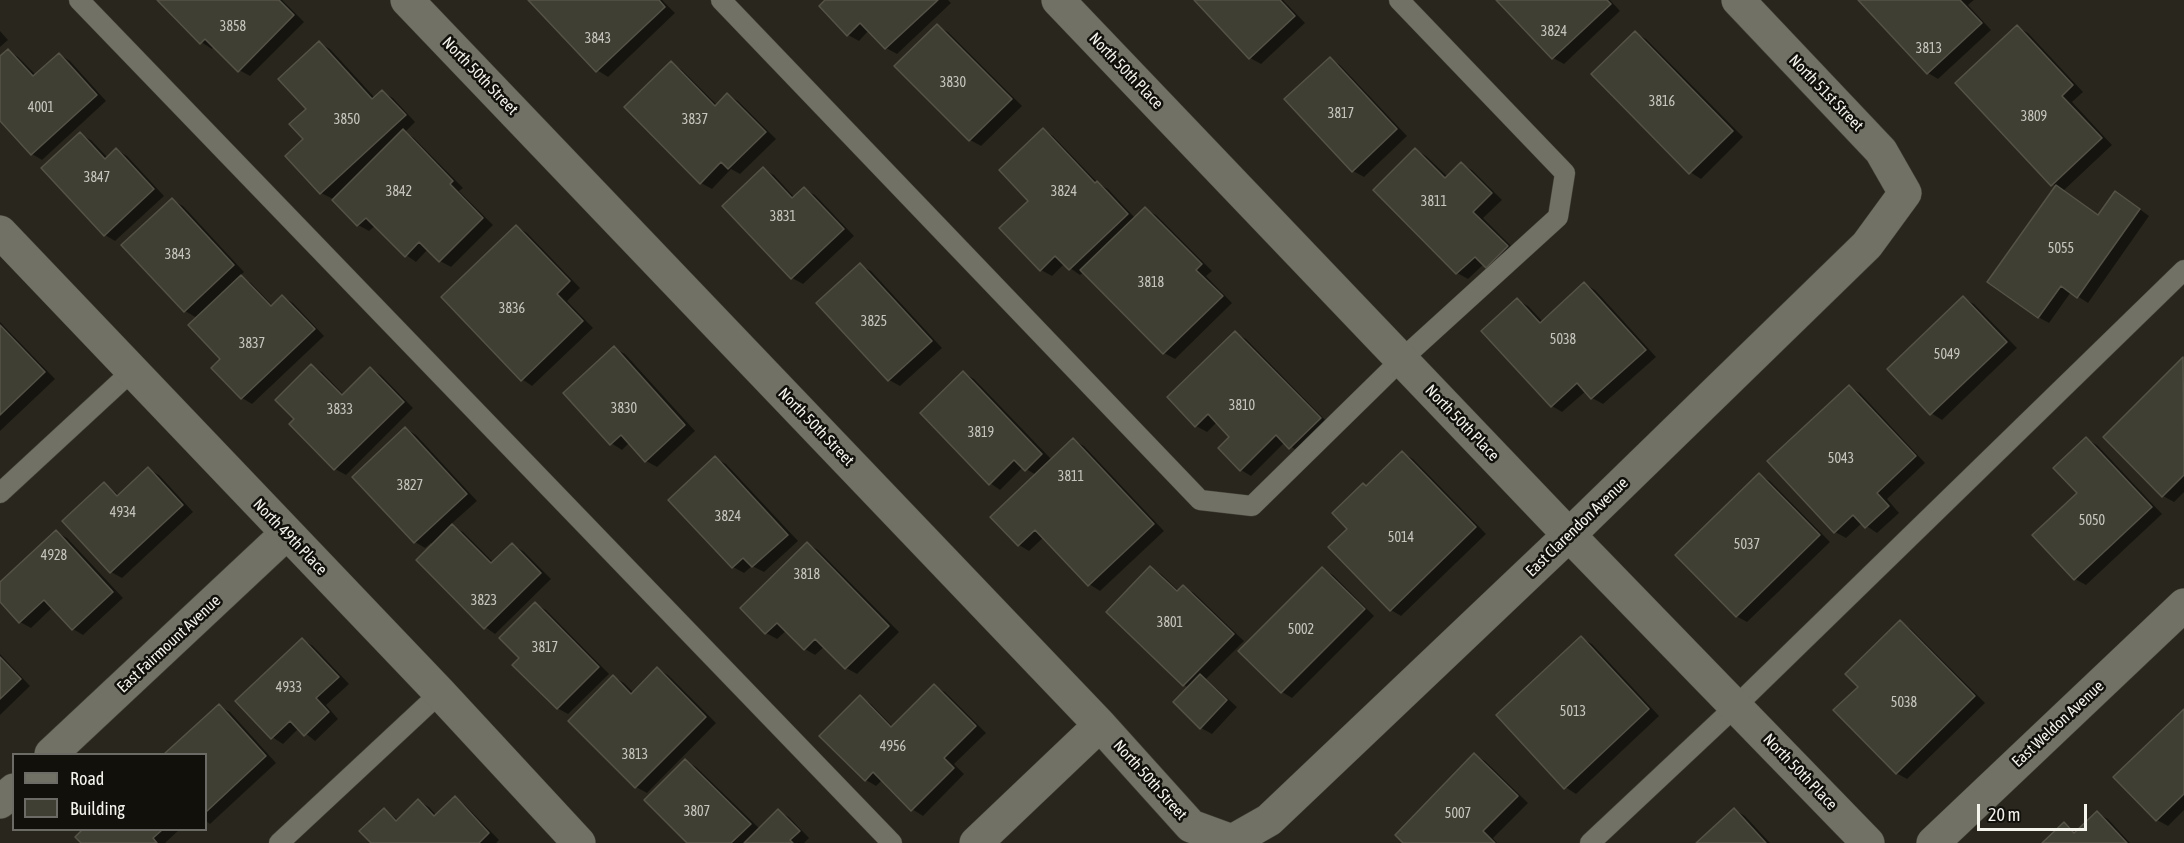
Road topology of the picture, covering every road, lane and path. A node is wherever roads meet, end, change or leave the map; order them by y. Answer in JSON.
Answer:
{"nodes":[{"id":1,"x":79,"y":0,"type":"edge"},
{"id":2,"x":407,"y":0,"type":"edge"},
{"id":3,"x":721,"y":0,"type":"edge"},
{"id":4,"x":1058,"y":0,"type":"edge"},
{"id":5,"x":1399,"y":0,"type":"edge"},
{"id":6,"x":1737,"y":0,"type":"edge"},
{"id":7,"x":1905,"y":193,"type":"joint"},
{"id":8,"x":0,"y":232,"type":"edge"},
{"id":9,"x":2184,"y":270,"type":"edge"},
{"id":10,"x":1402,"y":359,"type":"junction"},
{"id":11,"x":131,"y":372,"type":"junction"},
{"id":12,"x":0,"y":493,"type":"edge"},
{"id":13,"x":287,"y":533,"type":"junction"},
{"id":14,"x":1569,"y":535,"type":"junction"},
{"id":15,"x":2184,"y":605,"type":"edge"},
{"id":16,"x":440,"y":693,"type":"junction"},
{"id":17,"x":1736,"y":706,"type":"junction"},
{"id":18,"x":1100,"y":724,"type":"junction"},
{"id":19,"x":52,"y":753,"type":"edge"},
{"id":20,"x":12,"y":792,"type":"edge"},
{"id":21,"x":0,"y":802,"type":"edge"},
{"id":22,"x":1232,"y":841,"type":"joint"},
{"id":23,"x":279,"y":843,"type":"edge"},
{"id":24,"x":579,"y":843,"type":"edge"},
{"id":25,"x":892,"y":843,"type":"edge"},
{"id":26,"x":976,"y":843,"type":"edge"},
{"id":27,"x":1590,"y":843,"type":"edge"},
{"id":28,"x":1868,"y":843,"type":"edge"},
{"id":29,"x":1933,"y":843,"type":"edge"}],
"edges":[{"from":1,"to":25,"type":"lane"},
{"from":2,"to":18,"type":"street","name":"North 50th Street"},
{"from":3,"to":10,"type":"lane"},
{"from":4,"to":10,"type":"street","name":"North 50th Place"},
{"from":5,"to":10,"type":"lane"},
{"from":6,"to":7,"type":"street","name":"North 51st Street"},
{"from":7,"to":14,"type":"street","name":"East Clarendon Avenue"},
{"from":8,"to":11,"type":"street","name":"North 49th Place"},
{"from":9,"to":17,"type":"lane"},
{"from":10,"to":14,"type":"street","name":"North 50th Place"},
{"from":11,"to":12,"type":"lane"},
{"from":11,"to":13,"type":"street","name":"North 49th Place"},
{"from":13,"to":16,"type":"street","name":"North 49th Place"},
{"from":13,"to":19,"type":"street","name":"East Fairmount Avenue"},
{"from":14,"to":17,"type":"street","name":"North 50th Place"},
{"from":14,"to":22,"type":"street","name":"East Clarendon Avenue"},
{"from":15,"to":29,"type":"street","name":"East Weldon Avenue"},
{"from":16,"to":23,"type":"lane"},
{"from":16,"to":24,"type":"street","name":"North 49th Place"},
{"from":17,"to":27,"type":"lane"},
{"from":17,"to":28,"type":"street","name":"North 50th Place"},
{"from":18,"to":22,"type":"street","name":"North 50th Street"},
{"from":18,"to":26,"type":"street"},
{"from":20,"to":21,"type":"street"}]}
